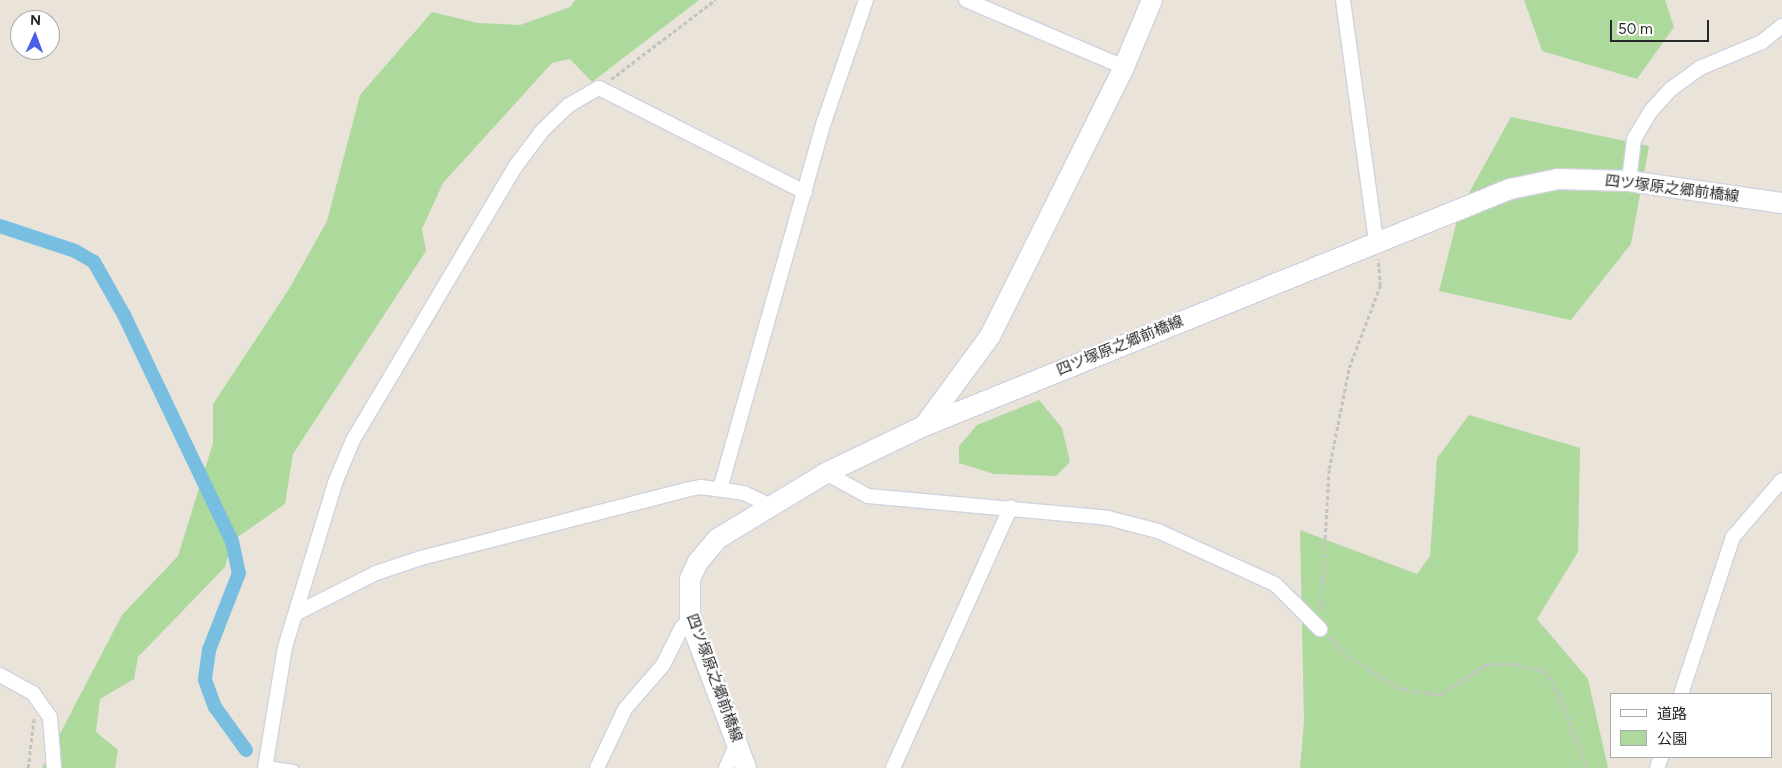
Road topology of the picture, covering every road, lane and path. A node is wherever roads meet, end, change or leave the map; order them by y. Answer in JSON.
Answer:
{"nodes":[{"id":1,"x":715,"y":0,"type":"edge"},
{"id":2,"x":866,"y":0,"type":"edge"},
{"id":3,"x":966,"y":0,"type":"edge"},
{"id":4,"x":1152,"y":0,"type":"edge"},
{"id":5,"x":1343,"y":0,"type":"edge"},
{"id":6,"x":1782,"y":26,"type":"edge"},
{"id":7,"x":1124,"y":67,"type":"junction"},
{"id":8,"x":599,"y":88,"type":"junction"},
{"id":9,"x":1629,"y":181,"type":"junction"},
{"id":10,"x":804,"y":192,"type":"junction"},
{"id":11,"x":1782,"y":203,"type":"edge"},
{"id":12,"x":1376,"y":240,"type":"junction"},
{"id":13,"x":924,"y":426,"type":"junction"},
{"id":14,"x":826,"y":473,"type":"junction"},
{"id":15,"x":1782,"y":480,"type":"edge"},
{"id":16,"x":720,"y":489,"type":"junction"},
{"id":17,"x":769,"y":505,"type":"junction"},
{"id":18,"x":1011,"y":507,"type":"junction"},
{"id":19,"x":297,"y":613,"type":"junction"},
{"id":20,"x":690,"y":620,"type":"junction"},
{"id":21,"x":1320,"y":629,"type":"junction"},
{"id":22,"x":0,"y":675,"type":"edge"},
{"id":23,"x":1681,"y":693,"type":"edge"},
{"id":24,"x":36,"y":699,"type":"junction"},
{"id":25,"x":738,"y":741,"type":"junction"},
{"id":26,"x":265,"y":766,"type":"edge"},
{"id":27,"x":28,"y":768,"type":"edge"},
{"id":28,"x":54,"y":768,"type":"edge"},
{"id":29,"x":294,"y":768,"type":"edge"},
{"id":30,"x":597,"y":768,"type":"edge"},
{"id":31,"x":726,"y":768,"type":"edge"},
{"id":32,"x":746,"y":768,"type":"edge"},
{"id":33,"x":893,"y":768,"type":"edge"},
{"id":34,"x":1588,"y":768,"type":"edge"}],
"edges":[{"from":1,"to":8,"type":"path"},
{"from":2,"to":10,"type":"street"},
{"from":3,"to":7,"type":"street"},
{"from":4,"to":7,"type":"main road"},
{"from":5,"to":12,"type":"street"},
{"from":6,"to":9,"type":"street"},
{"from":7,"to":13,"type":"main road"},
{"from":8,"to":10,"type":"street"},
{"from":8,"to":19,"type":"street"},
{"from":9,"to":11,"type":"main road","name":"四ツ塚原之郷前橋線"},
{"from":9,"to":12,"type":"main road","name":"四ツ塚原之郷前橋線"},
{"from":10,"to":16,"type":"street"},
{"from":12,"to":13,"type":"main road","name":"四ツ塚原之郷前橋線"},
{"from":12,"to":21,"type":"path"},
{"from":13,"to":14,"type":"main road","name":"四ツ塚原之郷前橋線"},
{"from":14,"to":17,"type":"main road","name":"四ツ塚原之郷前橋線"},
{"from":14,"to":18,"type":"street"},
{"from":15,"to":23,"type":"street"},
{"from":16,"to":17,"type":"street"},
{"from":16,"to":19,"type":"street"},
{"from":17,"to":20,"type":"main road","name":"四ツ塚原之郷前橋線"},
{"from":18,"to":21,"type":"street"},
{"from":18,"to":33,"type":"street"},
{"from":19,"to":26,"type":"street"},
{"from":20,"to":25,"type":"main road","name":"四ツ塚原之郷前橋線"},
{"from":20,"to":30,"type":"street"},
{"from":21,"to":34,"type":"path"},
{"from":22,"to":24,"type":"street"},
{"from":24,"to":27,"type":"path"},
{"from":24,"to":28,"type":"street"},
{"from":25,"to":31,"type":"street"},
{"from":25,"to":32,"type":"main road","name":"四ツ塚原之郷前橋線"},
{"from":26,"to":29,"type":"lane"}]}
